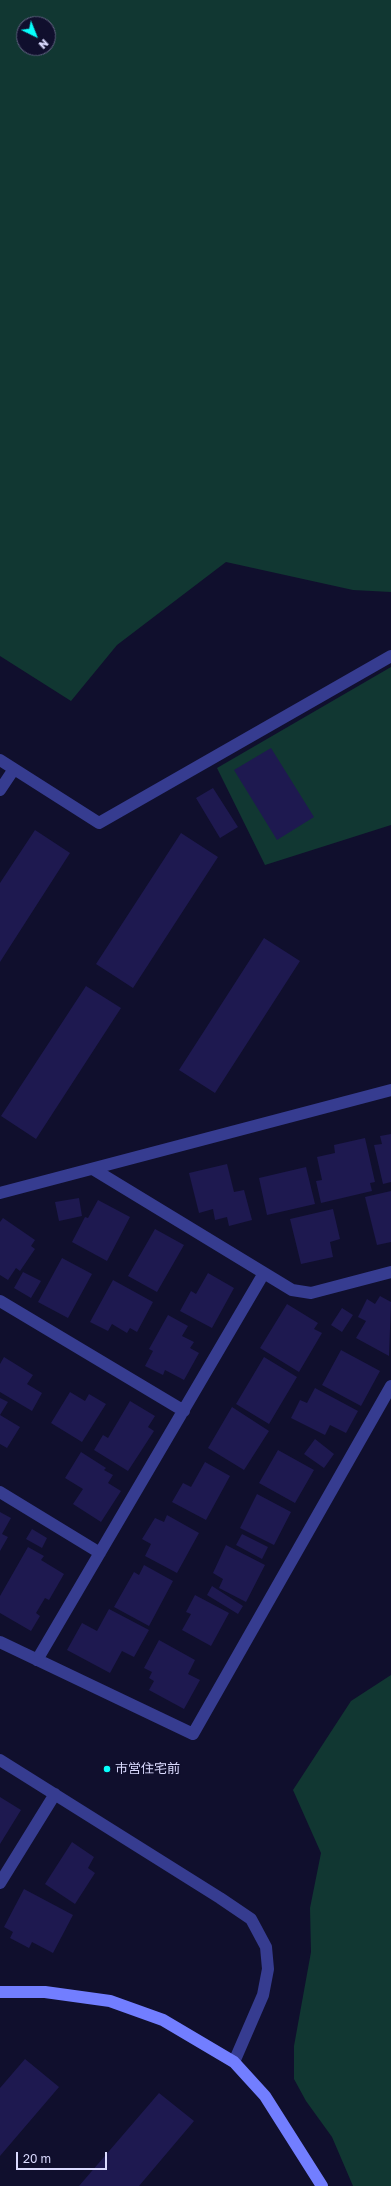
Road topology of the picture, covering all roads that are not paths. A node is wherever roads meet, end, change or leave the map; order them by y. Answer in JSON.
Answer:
{"nodes":[{"id":1,"x":391,"y":656,"type":"edge"},
{"id":2,"x":0,"y":760,"type":"edge"},
{"id":3,"x":14,"y":769,"type":"junction"},
{"id":4,"x":0,"y":790,"type":"edge"},
{"id":5,"x":391,"y":1090,"type":"edge"},
{"id":6,"x":93,"y":1169,"type":"junction"},
{"id":7,"x":0,"y":1193,"type":"edge"},
{"id":8,"x":391,"y":1272,"type":"edge"},
{"id":9,"x":264,"y":1273,"type":"junction"},
{"id":10,"x":0,"y":1301,"type":"edge"},
{"id":11,"x":391,"y":1386,"type":"edge"},
{"id":12,"x":184,"y":1411,"type":"junction"},
{"id":13,"x":0,"y":1492,"type":"edge"},
{"id":14,"x":100,"y":1553,"type":"junction"},
{"id":15,"x":0,"y":1642,"type":"edge"},
{"id":16,"x":37,"y":1660,"type":"junction"},
{"id":17,"x":0,"y":1760,"type":"edge"},
{"id":18,"x":55,"y":1794,"type":"junction"},
{"id":19,"x":0,"y":1883,"type":"edge"},
{"id":20,"x":0,"y":1992,"type":"edge"},
{"id":21,"x":234,"y":2062,"type":"junction"},
{"id":22,"x":322,"y":2186,"type":"edge"}],
"edges":[{"from":1,"to":3,"type":"street"},
{"from":2,"to":3,"type":"street"},
{"from":3,"to":4,"type":"street"},
{"from":5,"to":6,"type":"street"},
{"from":6,"to":7,"type":"street"},
{"from":6,"to":9,"type":"street"},
{"from":8,"to":9,"type":"street"},
{"from":9,"to":12,"type":"street"},
{"from":10,"to":12,"type":"street"},
{"from":11,"to":16,"type":"street"},
{"from":12,"to":14,"type":"street"},
{"from":13,"to":14,"type":"street"},
{"from":14,"to":16,"type":"street"},
{"from":15,"to":16,"type":"street"},
{"from":17,"to":18,"type":"street"},
{"from":18,"to":19,"type":"street"},
{"from":18,"to":21,"type":"street"},
{"from":20,"to":21,"type":"street"},
{"from":21,"to":22,"type":"street"}]}
